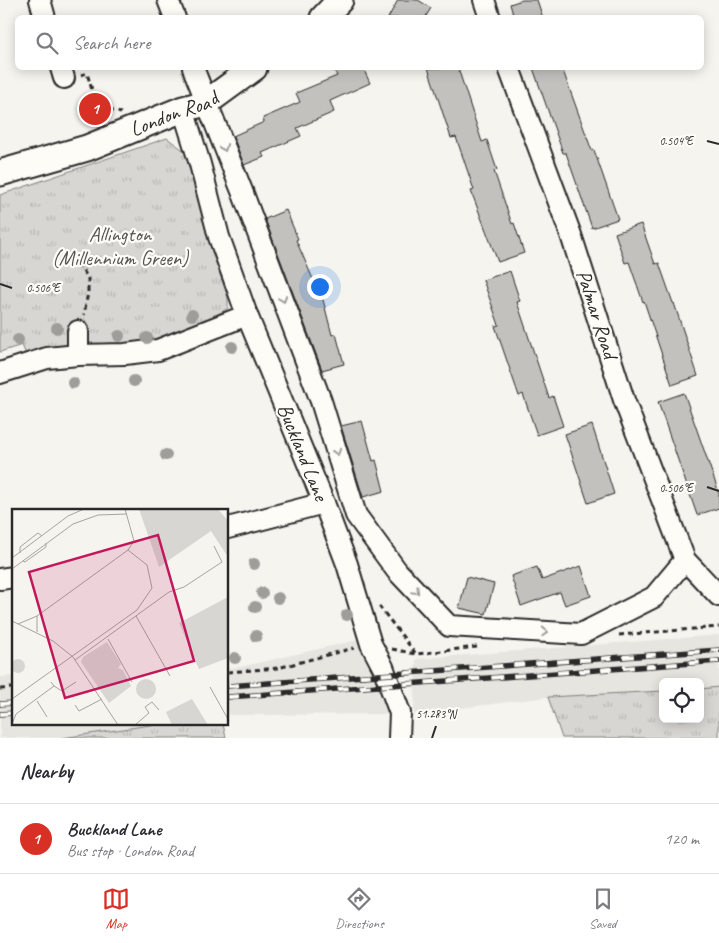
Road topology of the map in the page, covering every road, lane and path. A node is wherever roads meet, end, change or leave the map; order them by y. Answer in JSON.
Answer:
{"nodes":[{"id":1,"x":40,"y":0,"type":"edge"},
{"id":2,"x":168,"y":0,"type":"edge"},
{"id":3,"x":340,"y":0,"type":"edge"},
{"id":4,"x":484,"y":0,"type":"edge"},
{"id":5,"x":44,"y":15,"type":"edge"},
{"id":6,"x":174,"y":15,"type":"edge"},
{"id":7,"x":326,"y":15,"type":"edge"},
{"id":8,"x":489,"y":15,"type":"edge"},
{"id":9,"x":193,"y":70,"type":"edge"},
{"id":10,"x":251,"y":70,"type":"edge"},
{"id":11,"x":510,"y":70,"type":"edge"},
{"id":12,"x":62,"y":73,"type":"edge"},
{"id":13,"x":194,"y":106,"type":"junction"},
{"id":14,"x":124,"y":134,"type":"junction"},
{"id":15,"x":0,"y":173,"type":"edge"},
{"id":16,"x":78,"y":264,"type":"dead end"},
{"id":17,"x":247,"y":315,"type":"junction"},
{"id":18,"x":78,"y":331,"type":"joint"},
{"id":19,"x":78,"y":355,"type":"junction"},
{"id":20,"x":0,"y":373,"type":"edge"},
{"id":21,"x":324,"y":503,"type":"junction"},
{"id":22,"x":229,"y":528,"type":"edge"},
{"id":23,"x":685,"y":560,"type":"junction"},
{"id":24,"x":719,"y":596,"type":"edge"},
{"id":25,"x":376,"y":602,"type":"dead end"},
{"id":26,"x":496,"y":629,"type":"junction"},
{"id":27,"x":371,"y":644,"type":"junction"},
{"id":28,"x":229,"y":672,"type":"edge"},
{"id":29,"x":398,"y":738,"type":"edge"}],
"edges":[{"from":1,"to":5,"type":"street"},
{"from":2,"to":6,"type":"street"},
{"from":3,"to":7,"type":"main road"},
{"from":4,"to":8,"type":"street"},
{"from":9,"to":13,"type":"street"},
{"from":10,"to":13,"type":"main road","name":"London Road"},
{"from":11,"to":23,"type":"street","name":"Palmar Road"},
{"from":12,"to":14,"type":"path"},
{"from":13,"to":14,"type":"main road","name":"London Road"},
{"from":13,"to":17,"type":"street","name":"Buckland Lane"},
{"from":13,"to":26,"type":"street","name":"Buckland Lane","one_way":true},
{"from":14,"to":15,"type":"main road","name":"London Road"},
{"from":16,"to":18,"type":"path"},
{"from":17,"to":19,"type":"street"},
{"from":17,"to":21,"type":"street","name":"Buckland Lane"},
{"from":18,"to":19,"type":"street"},
{"from":19,"to":20,"type":"street"},
{"from":21,"to":22,"type":"street"},
{"from":21,"to":27,"type":"street","name":"Buckland Lane"},
{"from":23,"to":24,"type":"street"},
{"from":26,"to":23,"type":"street","name":"Buckland Lane","one_way":true},
{"from":25,"to":26,"type":"path"},
{"from":27,"to":28,"type":"path"},
{"from":27,"to":29,"type":"street","name":"Buckland Lane"}]}
